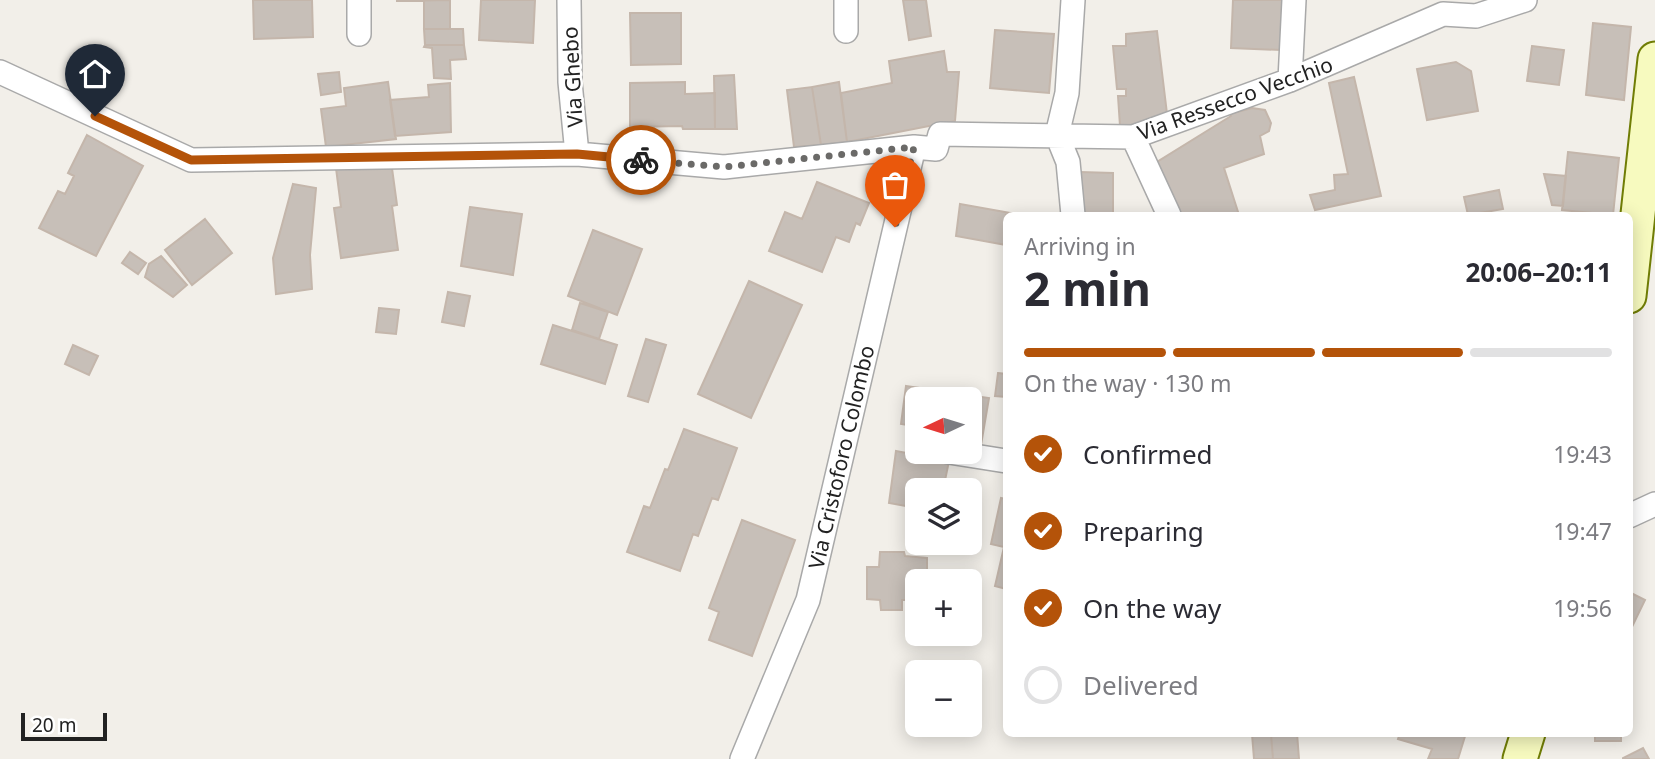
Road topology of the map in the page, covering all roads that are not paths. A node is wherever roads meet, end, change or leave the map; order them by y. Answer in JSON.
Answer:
{"nodes":[{"id":1,"x":359,"y":0,"type":"edge"},
{"id":2,"x":569,"y":0,"type":"edge"},
{"id":3,"x":846,"y":0,"type":"edge"},
{"id":4,"x":1073,"y":0,"type":"edge"},
{"id":5,"x":1294,"y":0,"type":"edge"},
{"id":6,"x":1525,"y":0,"type":"edge"},
{"id":7,"x":1444,"y":7,"type":"edge"},
{"id":8,"x":846,"y":31,"type":"dead end"},
{"id":9,"x":359,"y":34,"type":"dead end"},
{"id":10,"x":1655,"y":59,"type":"edge"},
{"id":11,"x":0,"y":72,"type":"edge"},
{"id":12,"x":1290,"y":80,"type":"junction"},
{"id":13,"x":1056,"y":135,"type":"junction"},
{"id":14,"x":1133,"y":137,"type":"junction"},
{"id":15,"x":914,"y":147,"type":"junction"},
{"id":16,"x":577,"y":154,"type":"junction"},
{"id":17,"x":1073,"y":212,"type":"edge"},
{"id":18,"x":1168,"y":212,"type":"edge"},
{"id":19,"x":1633,"y":260,"type":"edge"},
{"id":20,"x":982,"y":457,"type":"edge"},
{"id":21,"x":1003,"y":461,"type":"edge"},
{"id":22,"x":1655,"y":504,"type":"edge"},
{"id":23,"x":1633,"y":514,"type":"edge"},
{"id":24,"x":1527,"y":737,"type":"edge"},
{"id":25,"x":742,"y":759,"type":"edge"},
{"id":26,"x":1520,"y":759,"type":"edge"}],
"edges":[{"from":1,"to":9,"type":"street"},
{"from":2,"to":16,"type":"street","name":"Via Ghebo"},
{"from":3,"to":8,"type":"street"},
{"from":4,"to":13,"type":"street"},
{"from":5,"to":12,"type":"street"},
{"from":6,"to":7,"type":"street","name":"Via Ressecco Vecchio"},
{"from":7,"to":12,"type":"street","name":"Via Ressecco Vecchio"},
{"from":10,"to":19,"type":"street"},
{"from":11,"to":16,"type":"street","name":"Via Ressecco Vecchio"},
{"from":12,"to":14,"type":"street","name":"Via Ressecco Vecchio"},
{"from":13,"to":14,"type":"street","name":"Via Ressecco Vecchio"},
{"from":13,"to":15,"type":"street","name":"Via Ressecco Vecchio"},
{"from":13,"to":17,"type":"street"},
{"from":14,"to":18,"type":"street"},
{"from":15,"to":16,"type":"street","name":"Via Ressecco Vecchio"},
{"from":15,"to":25,"type":"street","name":"Via Cristoforo Colombo"},
{"from":20,"to":21,"type":"street"},
{"from":22,"to":23,"type":"street"},
{"from":24,"to":26,"type":"street"}]}
